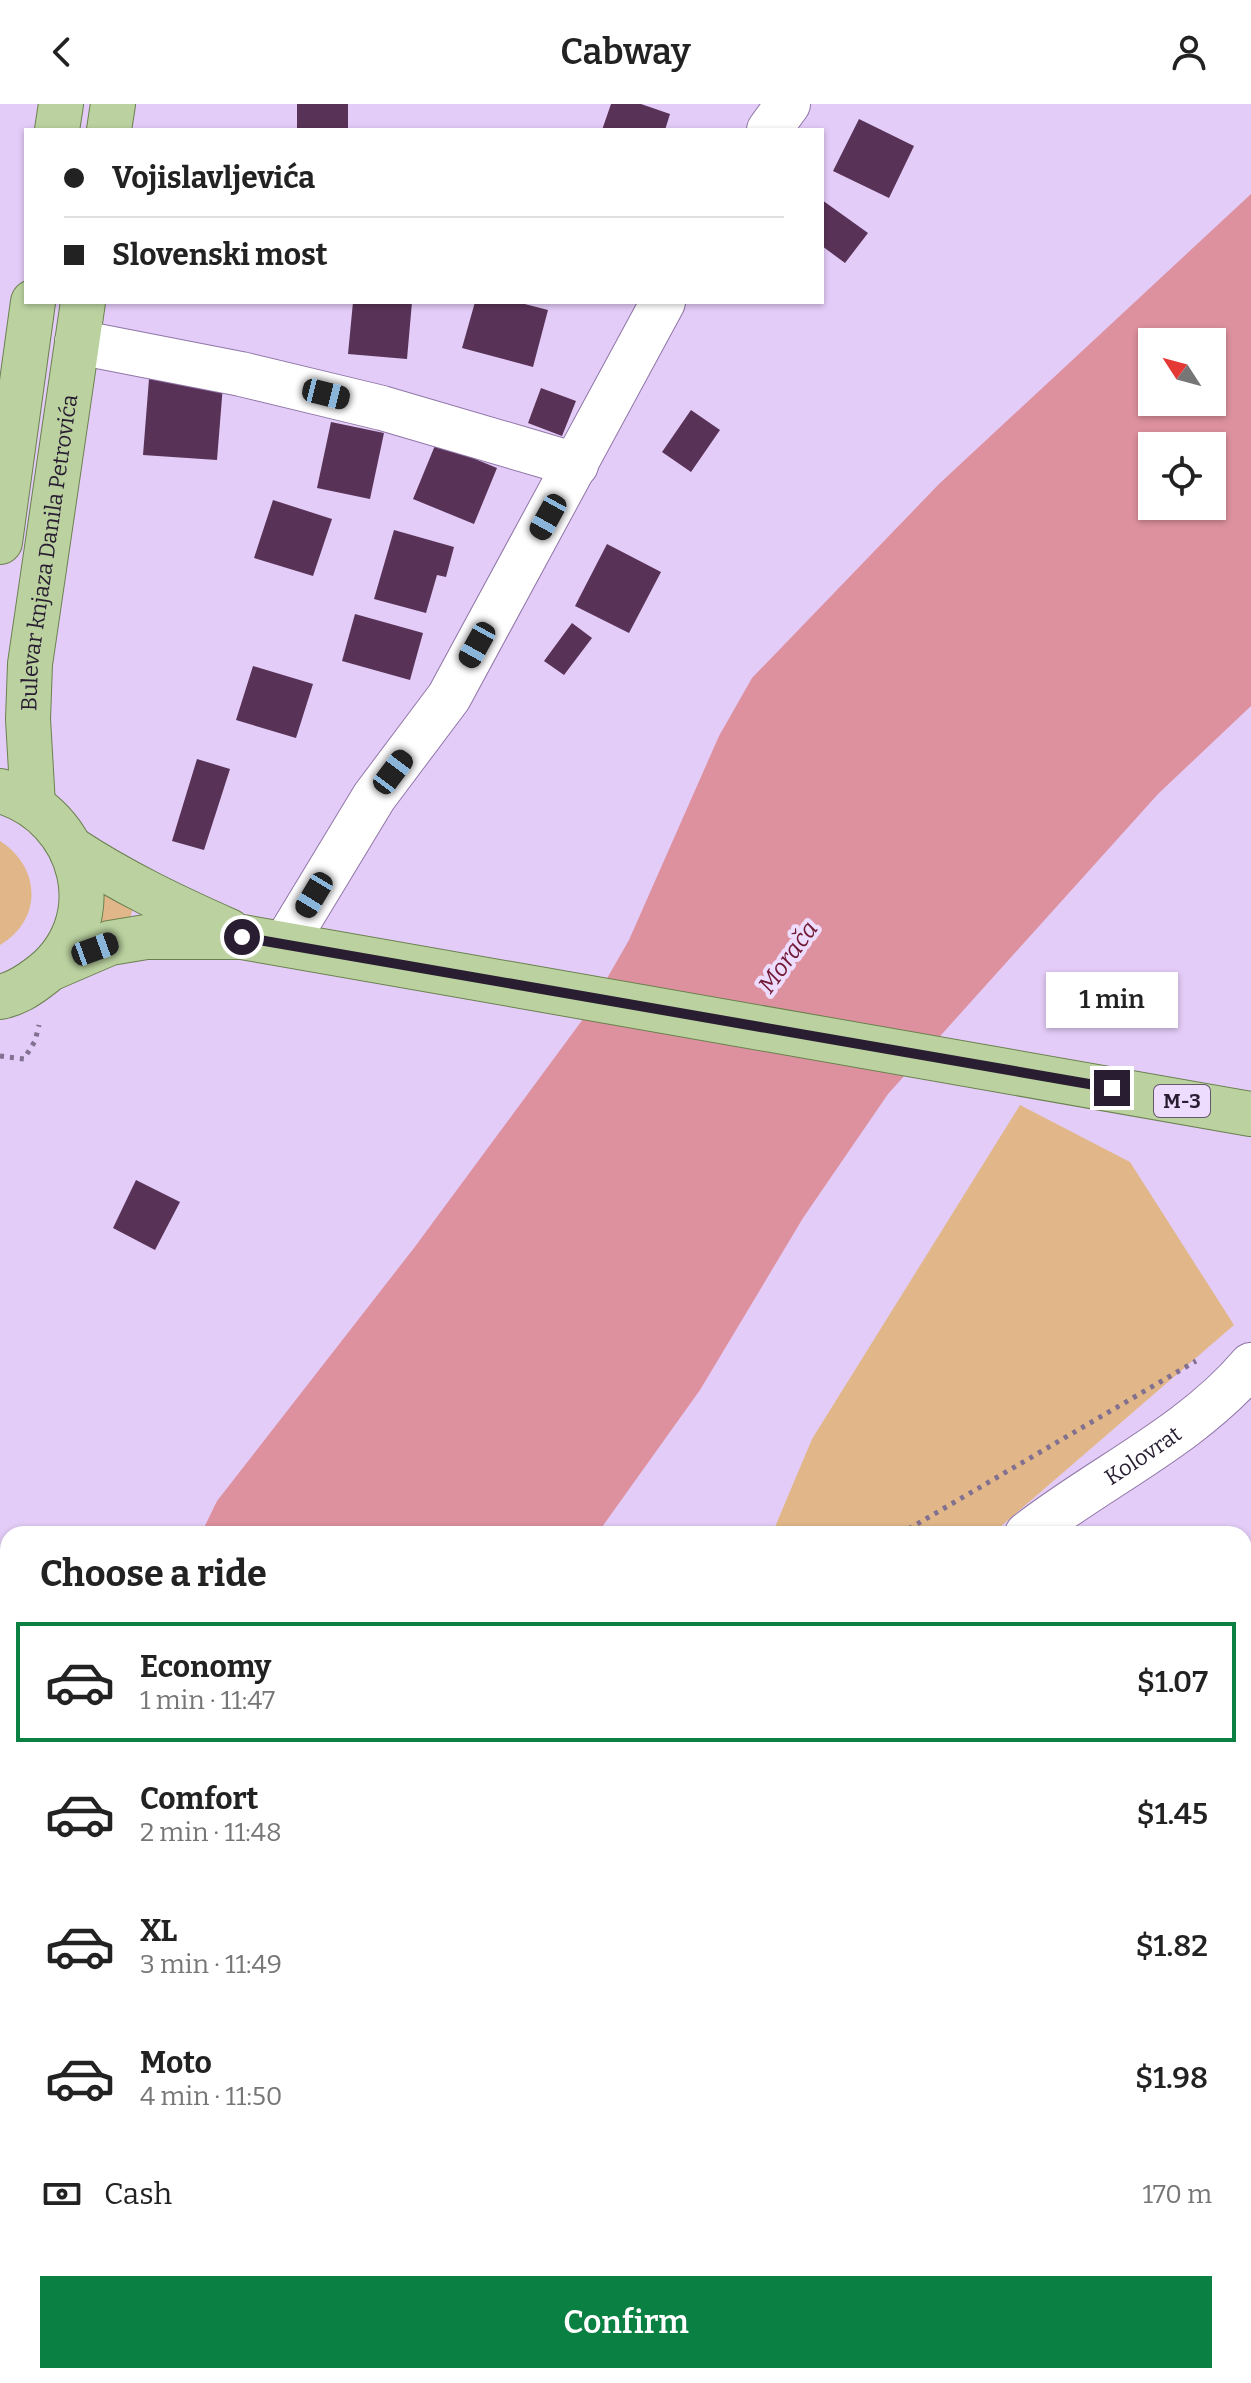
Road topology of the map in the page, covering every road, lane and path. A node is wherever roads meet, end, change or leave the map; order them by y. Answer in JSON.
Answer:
{"nodes":[{"id":1,"x":61,"y":104,"type":"edge"},
{"id":2,"x":113,"y":104,"type":"edge"},
{"id":3,"x":788,"y":104,"type":"edge"},
{"id":4,"x":57,"y":128,"type":"edge"},
{"id":5,"x":109,"y":128,"type":"edge"},
{"id":6,"x":770,"y":128,"type":"edge"},
{"id":7,"x":33,"y":304,"type":"edge"},
{"id":8,"x":662,"y":304,"type":"edge"},
{"id":9,"x":80,"y":322,"type":"edge"},
{"id":10,"x":576,"y":465,"type":"junction"},
{"id":11,"x":0,"y":542,"type":"edge"},
{"id":12,"x":16,"y":798,"type":"edge"},
{"id":13,"x":72,"y":849,"type":"junction"},
{"id":14,"x":242,"y":937,"type":"junction"},
{"id":15,"x":285,"y":944,"type":"junction"},
{"id":16,"x":25,"y":985,"type":"edge"},
{"id":17,"x":0,"y":1027,"type":"edge"},
{"id":18,"x":1251,"y":1114,"type":"edge"},
{"id":19,"x":1204,"y":1356,"type":"dead end"},
{"id":20,"x":1251,"y":1365,"type":"edge"},
{"id":21,"x":914,"y":1526,"type":"edge"},
{"id":22,"x":1038,"y":1526,"type":"edge"}],
"edges":[{"from":1,"to":4,"type":"main road"},
{"from":2,"to":5,"type":"main road"},
{"from":3,"to":6,"type":"street"},
{"from":7,"to":11,"type":"main road"},
{"from":8,"to":10,"type":"street"},
{"from":9,"to":10,"type":"street"},
{"from":9,"to":12,"type":"main road","name":"Bulevar knjaza Danila Petrovića"},
{"from":10,"to":15,"type":"street"},
{"from":12,"to":13,"type":"main road","number":"M-3"},
{"from":13,"to":14,"type":"main road","number":"M-3"},
{"from":13,"to":16,"type":"main road","number":"M-3"},
{"from":14,"to":15,"type":"main road","number":"M-3"},
{"from":14,"to":16,"type":"main road","number":"M-3"},
{"from":15,"to":18,"type":"main road","number":"M-3"},
{"from":16,"to":17,"type":"main road"},
{"from":19,"to":21,"type":"path"},
{"from":20,"to":22,"type":"street","name":"Kolovrat"}]}
